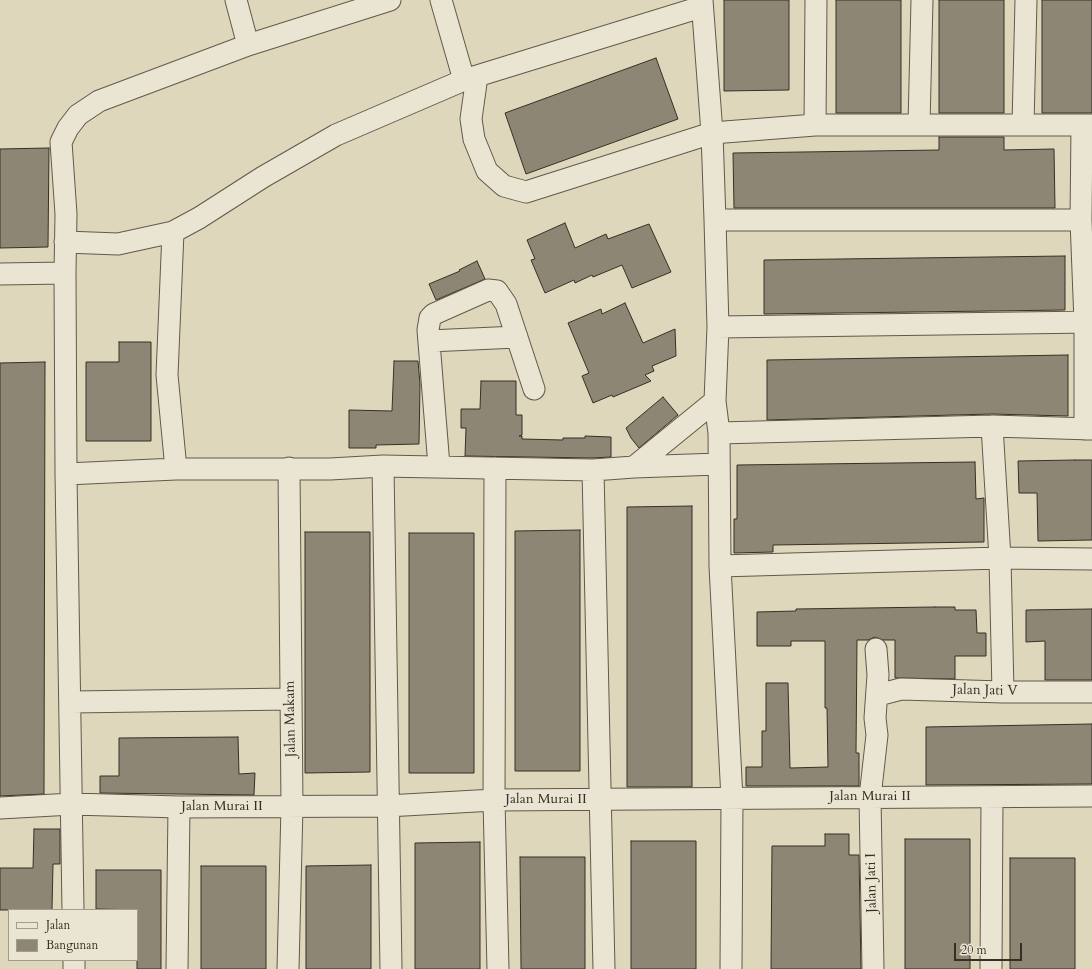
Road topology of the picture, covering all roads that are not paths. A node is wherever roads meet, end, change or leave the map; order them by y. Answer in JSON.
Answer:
{"nodes":[{"id":1,"x":236,"y":0,"type":"edge"},
{"id":2,"x":390,"y":0,"type":"edge"},
{"id":3,"x":441,"y":0,"type":"edge"},
{"id":4,"x":816,"y":0,"type":"edge"},
{"id":5,"x":922,"y":0,"type":"edge"},
{"id":6,"x":1026,"y":0,"type":"edge"},
{"id":7,"x":701,"y":4,"type":"edge"},
{"id":8,"x":340,"y":8,"type":"edge"},
{"id":9,"x":248,"y":45,"type":"junction"},
{"id":10,"x":471,"y":78,"type":"junction"},
{"id":11,"x":815,"y":125,"type":"junction"},
{"id":12,"x":919,"y":125,"type":"junction"},
{"id":13,"x":1023,"y":125,"type":"junction"},
{"id":14,"x":1087,"y":126,"type":"edge"},
{"id":15,"x":712,"y":133,"type":"junction"},
{"id":16,"x":715,"y":220,"type":"junction"},
{"id":17,"x":1081,"y":220,"type":"junction"},
{"id":18,"x":173,"y":232,"type":"junction"},
{"id":19,"x":65,"y":242,"type":"junction"},
{"id":20,"x":65,"y":273,"type":"junction"},
{"id":21,"x":0,"y":274,"type":"edge"},
{"id":22,"x":1088,"y":322,"type":"edge"},
{"id":23,"x":718,"y":327,"type":"junction"},
{"id":24,"x":517,"y":337,"type":"junction"},
{"id":25,"x":429,"y":341,"type":"junction"},
{"id":26,"x":534,"y":389,"type":"dead end"},
{"id":27,"x":715,"y":400,"type":"junction"},
{"id":28,"x":992,"y":426,"type":"junction"},
{"id":29,"x":1089,"y":429,"type":"edge"},
{"id":30,"x":719,"y":433,"type":"junction"},
{"id":31,"x":718,"y":464,"type":"junction"},
{"id":32,"x":383,"y":466,"type":"junction"},
{"id":33,"x":439,"y":466,"type":"junction"},
{"id":34,"x":634,"y":467,"type":"junction"},
{"id":35,"x":289,"y":468,"type":"junction"},
{"id":36,"x":495,"y":468,"type":"junction"},
{"id":37,"x":176,"y":469,"type":"junction"},
{"id":38,"x":593,"y":470,"type":"junction"},
{"id":39,"x":66,"y":474,"type":"junction"},
{"id":40,"x":1000,"y":558,"type":"junction"},
{"id":41,"x":1092,"y":559,"type":"edge"},
{"id":42,"x":720,"y":566,"type":"junction"},
{"id":43,"x":876,"y":649,"type":"dead end"},
{"id":44,"x":1003,"y":692,"type":"junction"},
{"id":45,"x":1092,"y":692,"type":"edge"},
{"id":46,"x":878,"y":695,"type":"junction"},
{"id":47,"x":291,"y":699,"type":"junction"},
{"id":48,"x":71,"y":702,"type":"junction"},
{"id":49,"x":870,"y":796,"type":"junction"},
{"id":50,"x":1092,"y":796,"type":"edge"},
{"id":51,"x":992,"y":798,"type":"junction"},
{"id":52,"x":732,"y":799,"type":"junction"},
{"id":53,"x":494,"y":800,"type":"junction"},
{"id":54,"x":600,"y":801,"type":"junction"},
{"id":55,"x":72,"y":804,"type":"junction"},
{"id":56,"x":179,"y":806,"type":"junction"},
{"id":57,"x":387,"y":806,"type":"junction"},
{"id":58,"x":292,"y":807,"type":"junction"},
{"id":59,"x":0,"y":808,"type":"edge"},
{"id":60,"x":73,"y":909,"type":"edge"},
{"id":61,"x":177,"y":969,"type":"edge"},
{"id":62,"x":288,"y":969,"type":"edge"},
{"id":63,"x":391,"y":969,"type":"edge"},
{"id":64,"x":498,"y":969,"type":"edge"},
{"id":65,"x":604,"y":969,"type":"edge"},
{"id":66,"x":731,"y":969,"type":"edge"},
{"id":67,"x":873,"y":969,"type":"edge"},
{"id":68,"x":991,"y":969,"type":"edge"}],
"edges":[{"from":1,"to":9,"type":"street"},
{"from":2,"to":8,"type":"street"},
{"from":3,"to":10,"type":"street"},
{"from":4,"to":11,"type":"street"},
{"from":5,"to":12,"type":"street"},
{"from":6,"to":13,"type":"street"},
{"from":7,"to":10,"type":"street"},
{"from":7,"to":15,"type":"street"},
{"from":8,"to":9,"type":"street"},
{"from":9,"to":19,"type":"street"},
{"from":10,"to":15,"type":"street"},
{"from":10,"to":18,"type":"street"},
{"from":11,"to":12,"type":"street"},
{"from":11,"to":15,"type":"street"},
{"from":12,"to":13,"type":"street"},
{"from":13,"to":14,"type":"street"},
{"from":14,"to":17,"type":"street"},
{"from":15,"to":16,"type":"street"},
{"from":16,"to":17,"type":"street"},
{"from":16,"to":23,"type":"street"},
{"from":17,"to":22,"type":"street"},
{"from":18,"to":19,"type":"street"},
{"from":18,"to":37,"type":"street"},
{"from":19,"to":20,"type":"street"},
{"from":20,"to":21,"type":"street"},
{"from":20,"to":39,"type":"street"},
{"from":22,"to":23,"type":"street"},
{"from":22,"to":29,"type":"street"},
{"from":23,"to":27,"type":"street"},
{"from":24,"to":25,"type":"street"},
{"from":24,"to":25,"type":"street"},
{"from":24,"to":26,"type":"street"},
{"from":25,"to":33,"type":"street"},
{"from":27,"to":30,"type":"street"},
{"from":27,"to":34,"type":"street"},
{"from":28,"to":29,"type":"street"},
{"from":28,"to":30,"type":"street"},
{"from":28,"to":40,"type":"street"},
{"from":30,"to":31,"type":"street"},
{"from":31,"to":34,"type":"street"},
{"from":31,"to":42,"type":"street"},
{"from":32,"to":33,"type":"street"},
{"from":32,"to":35,"type":"street"},
{"from":32,"to":57,"type":"street"},
{"from":33,"to":36,"type":"street"},
{"from":34,"to":38,"type":"street"},
{"from":35,"to":37,"type":"street"},
{"from":35,"to":47,"type":"street","name":"Jalan Makam"},
{"from":36,"to":38,"type":"street"},
{"from":36,"to":53,"type":"street"},
{"from":37,"to":39,"type":"street"},
{"from":38,"to":54,"type":"street"},
{"from":39,"to":48,"type":"street"},
{"from":40,"to":41,"type":"street"},
{"from":40,"to":42,"type":"street"},
{"from":40,"to":44,"type":"street"},
{"from":42,"to":52,"type":"street"},
{"from":43,"to":46,"type":"street","name":"Jalan Jati I"},
{"from":44,"to":45,"type":"street","name":"Jalan Jati V"},
{"from":44,"to":46,"type":"street","name":"Jalan Jati V"},
{"from":46,"to":49,"type":"street","name":"Jalan Jati I"},
{"from":47,"to":48,"type":"street"},
{"from":47,"to":58,"type":"street","name":"Jalan Makam"},
{"from":48,"to":55,"type":"street"},
{"from":49,"to":51,"type":"street","name":"Jalan Murai II"},
{"from":49,"to":52,"type":"street","name":"Jalan Murai II"},
{"from":49,"to":67,"type":"street","name":"Jalan Jati I"},
{"from":50,"to":51,"type":"street","name":"Jalan Murai II"},
{"from":51,"to":68,"type":"street"},
{"from":52,"to":54,"type":"street","name":"Jalan Murai II"},
{"from":52,"to":66,"type":"street"},
{"from":53,"to":54,"type":"street","name":"Jalan Murai II"},
{"from":53,"to":57,"type":"street","name":"Jalan Murai II"},
{"from":53,"to":64,"type":"street"},
{"from":54,"to":65,"type":"street"},
{"from":55,"to":56,"type":"street","name":"Jalan Murai II"},
{"from":55,"to":59,"type":"street","name":"Jalan Murai II"},
{"from":55,"to":60,"type":"street"},
{"from":56,"to":58,"type":"street","name":"Jalan Murai II"},
{"from":56,"to":61,"type":"street"},
{"from":57,"to":58,"type":"street","name":"Jalan Murai II"},
{"from":57,"to":63,"type":"street"},
{"from":58,"to":62,"type":"street","name":"Jalan Makam"}]}
